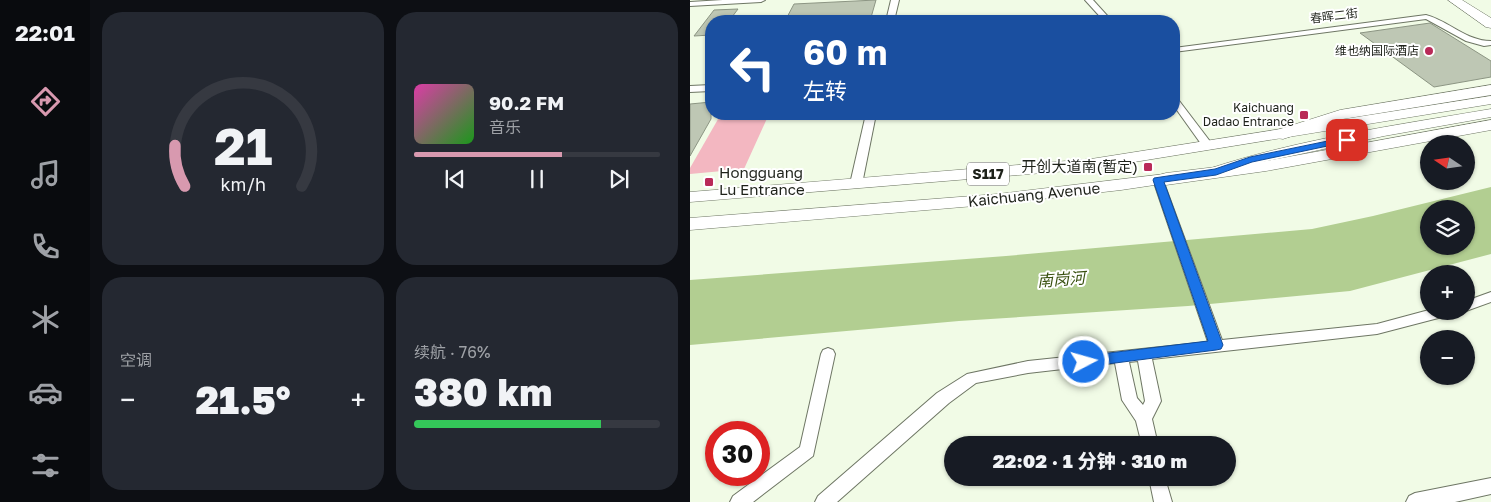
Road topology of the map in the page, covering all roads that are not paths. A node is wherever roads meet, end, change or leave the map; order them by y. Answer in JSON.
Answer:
{"nodes":[{"id":1,"x":745,"y":0,"type":"edge"},
{"id":2,"x":761,"y":0,"type":"edge"},
{"id":3,"x":895,"y":0,"type":"edge"},
{"id":4,"x":1089,"y":0,"type":"edge"},
{"id":5,"x":1454,"y":0,"type":"edge"},
{"id":6,"x":690,"y":4,"type":"edge"},
{"id":7,"x":891,"y":15,"type":"edge"},
{"id":8,"x":1103,"y":15,"type":"edge"},
{"id":9,"x":1491,"y":24,"type":"edge"},
{"id":10,"x":1491,"y":43,"type":"edge"},
{"id":11,"x":1180,"y":49,"type":"edge"},
{"id":12,"x":705,"y":88,"type":"edge"},
{"id":13,"x":690,"y":89,"type":"edge"},
{"id":14,"x":1491,"y":90,"type":"edge"},
{"id":15,"x":1491,"y":100,"type":"edge"},
{"id":16,"x":1180,"y":108,"type":"edge"},
{"id":17,"x":1491,"y":113,"type":"edge"},
{"id":18,"x":870,"y":120,"type":"edge"},
{"id":19,"x":1491,"y":125,"type":"edge"},
{"id":20,"x":1283,"y":134,"type":"junction"},
{"id":21,"x":1208,"y":146,"type":"junction"},
{"id":22,"x":1162,"y":180,"type":"junction"},
{"id":23,"x":856,"y":184,"type":"junction"},
{"id":24,"x":690,"y":197,"type":"edge"},
{"id":25,"x":690,"y":224,"type":"edge"},
{"id":26,"x":1491,"y":297,"type":"edge"},
{"id":27,"x":1475,"y":303,"type":"edge"},
{"id":28,"x":1420,"y":318,"type":"edge"},
{"id":29,"x":1216,"y":345,"type":"junction"},
{"id":30,"x":828,"y":354,"type":"dead end"},
{"id":31,"x":1144,"y":355,"type":"junction"},
{"id":32,"x":1121,"y":358,"type":"junction"},
{"id":33,"x":1144,"y":418,"type":"junction"},
{"id":34,"x":1148,"y":436,"type":"edge"},
{"id":35,"x":1159,"y":486,"type":"edge"},
{"id":36,"x":1491,"y":486,"type":"edge"},
{"id":37,"x":739,"y":502,"type":"edge"},
{"id":38,"x":824,"y":502,"type":"edge"},
{"id":39,"x":1163,"y":502,"type":"edge"},
{"id":40,"x":1415,"y":502,"type":"edge"}],
"edges":[{"from":1,"to":2,"type":"street"},
{"from":1,"to":6,"type":"street"},
{"from":3,"to":7,"type":"street"},
{"from":4,"to":8,"type":"street"},
{"from":5,"to":9,"type":"highway"},
{"from":10,"to":11,"type":"street","name":"春晖二街"},
{"from":12,"to":13,"type":"street"},
{"from":14,"to":20,"type":"highway"},
{"from":15,"to":20,"type":"main road","name":"Kaichuang Avenue","number":"S117"},
{"from":16,"to":21,"type":"street"},
{"from":17,"to":22,"type":"main road","name":"Kaichuang Avenue","number":"S117"},
{"from":18,"to":23,"type":"street"},
{"from":19,"to":22,"type":"highway"},
{"from":20,"to":21,"type":"main road","name":"Kaichuang Avenue","number":"S117"},
{"from":21,"to":23,"type":"main road","name":"Kaichuang Avenue","number":"S117"},
{"from":22,"to":25,"type":"main road","name":"Kaichuang Avenue","number":"S117"},
{"from":22,"to":29,"type":"street"},
{"from":23,"to":24,"type":"main road","name":"Kaichuang Avenue","number":"S117"},
{"from":26,"to":27,"type":"street"},
{"from":28,"to":29,"type":"street"},
{"from":29,"to":31,"type":"street"},
{"from":30,"to":37,"type":"street"},
{"from":31,"to":32,"type":"street"},
{"from":31,"to":33,"type":"street"},
{"from":32,"to":33,"type":"street"},
{"from":32,"to":38,"type":"street"},
{"from":33,"to":34,"type":"street"},
{"from":35,"to":39,"type":"street"},
{"from":36,"to":40,"type":"street"}]}
